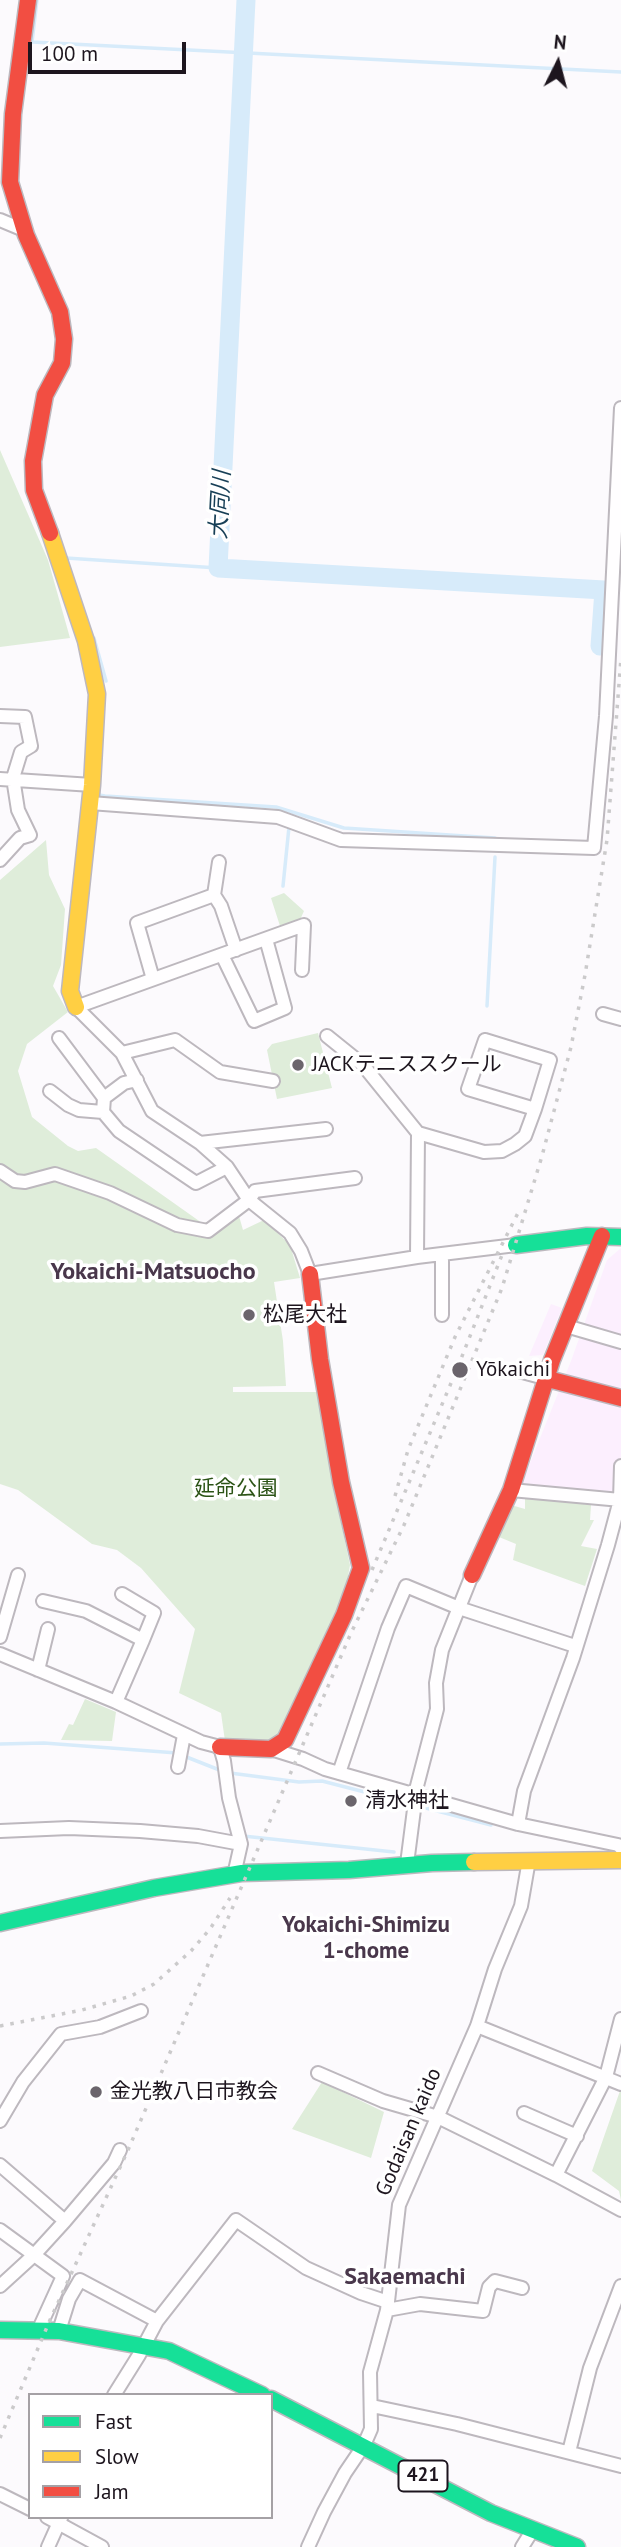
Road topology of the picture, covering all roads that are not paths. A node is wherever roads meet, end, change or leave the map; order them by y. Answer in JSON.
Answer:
{"nodes":[{"id":1,"x":28,"y":0,"type":"edge"},
{"id":2,"x":8,"y":100,"type":"edge"},
{"id":3,"x":5,"y":181,"type":"edge"},
{"id":4,"x":0,"y":220,"type":"edge"},
{"id":5,"x":24,"y":230,"type":"junction"},
{"id":6,"x":621,"y":408,"type":"edge"},
{"id":7,"x":0,"y":716,"type":"edge"},
{"id":8,"x":6,"y":779,"type":"edge"},
{"id":9,"x":92,"y":785,"type":"junction"},
{"id":10,"x":90,"y":803,"type":"junction"},
{"id":11,"x":0,"y":860,"type":"edge"},
{"id":12,"x":219,"y":862,"type":"dead end"},
{"id":13,"x":214,"y":895,"type":"junction"},
{"id":14,"x":266,"y":939,"type":"junction"},
{"id":15,"x":236,"y":950,"type":"junction"},
{"id":16,"x":222,"y":955,"type":"junction"},
{"id":17,"x":302,"y":970,"type":"dead end"},
{"id":18,"x":153,"y":979,"type":"junction"},
{"id":19,"x":76,"y":1007,"type":"junction"},
{"id":20,"x":603,"y":1014,"type":"dead end"},
{"id":21,"x":621,"y":1019,"type":"edge"},
{"id":22,"x":327,"y":1036,"type":"dead end"},
{"id":23,"x":59,"y":1038,"type":"dead end"},
{"id":24,"x":122,"y":1053,"type":"junction"},
{"id":25,"x":137,"y":1080,"type":"junction"},
{"id":26,"x":273,"y":1081,"type":"dead end"},
{"id":27,"x":50,"y":1091,"type":"dead end"},
{"id":28,"x":104,"y":1098,"type":"junction"},
{"id":29,"x":535,"y":1109,"type":"junction"},
{"id":30,"x":103,"y":1112,"type":"junction"},
{"id":31,"x":326,"y":1129,"type":"dead end"},
{"id":32,"x":418,"y":1133,"type":"junction"},
{"id":33,"x":200,"y":1143,"type":"junction"},
{"id":34,"x":227,"y":1167,"type":"junction"},
{"id":35,"x":0,"y":1171,"type":"edge"},
{"id":36,"x":355,"y":1178,"type":"dead end"},
{"id":37,"x":249,"y":1200,"type":"junction"},
{"id":38,"x":602,"y":1236,"type":"junction"},
{"id":39,"x":621,"y":1237,"type":"edge"},
{"id":40,"x":516,"y":1245,"type":"joint"},
{"id":41,"x":442,"y":1254,"type":"junction"},
{"id":42,"x":417,"y":1257,"type":"junction"},
{"id":43,"x":310,"y":1273,"type":"junction"},
{"id":44,"x":442,"y":1315,"type":"dead end"},
{"id":45,"x":566,"y":1326,"type":"junction"},
{"id":46,"x":621,"y":1342,"type":"edge"},
{"id":47,"x":515,"y":1370,"type":"dead end"},
{"id":48,"x":548,"y":1379,"type":"junction"},
{"id":49,"x":621,"y":1398,"type":"edge"},
{"id":50,"x":621,"y":1466,"type":"edge"},
{"id":51,"x":511,"y":1490,"type":"junction"},
{"id":52,"x":620,"y":1500,"type":"edge"},
{"id":53,"x":18,"y":1575,"type":"dead end"},
{"id":54,"x":472,"y":1575,"type":"joint"},
{"id":55,"x":122,"y":1594,"type":"dead end"},
{"id":56,"x":43,"y":1601,"type":"dead end"},
{"id":57,"x":458,"y":1608,"type":"junction"},
{"id":58,"x":48,"y":1629,"type":"dead end"},
{"id":59,"x":1,"y":1632,"type":"edge"},
{"id":60,"x":143,"y":1640,"type":"junction"},
{"id":61,"x":575,"y":1646,"type":"junction"},
{"id":62,"x":0,"y":1654,"type":"edge"},
{"id":63,"x":38,"y":1671,"type":"junction"},
{"id":64,"x":116,"y":1702,"type":"junction"},
{"id":65,"x":184,"y":1735,"type":"junction"},
{"id":66,"x":220,"y":1747,"type":"junction"},
{"id":67,"x":271,"y":1749,"type":"junction"},
{"id":68,"x":179,"y":1760,"type":"dead end"},
{"id":69,"x":339,"y":1773,"type":"junction"},
{"id":70,"x":416,"y":1795,"type":"junction"},
{"id":71,"x":518,"y":1824,"type":"junction"},
{"id":72,"x":0,"y":1831,"type":"edge"},
{"id":73,"x":241,"y":1844,"type":"junction"},
{"id":74,"x":621,"y":1848,"type":"edge"},
{"id":75,"x":529,"y":1860,"type":"junction"},
{"id":76,"x":621,"y":1860,"type":"edge"},
{"id":77,"x":407,"y":1864,"type":"junction"},
{"id":78,"x":234,"y":1875,"type":"junction"},
{"id":79,"x":0,"y":1923,"type":"edge"},
{"id":80,"x":141,"y":2011,"type":"dead end"},
{"id":81,"x":621,"y":2019,"type":"edge"},
{"id":82,"x":477,"y":2026,"type":"junction"},
{"id":83,"x":318,"y":2073,"type":"dead end"},
{"id":84,"x":606,"y":2077,"type":"junction"},
{"id":85,"x":621,"y":2084,"type":"edge"},
{"id":86,"x":524,"y":2113,"type":"dead end"},
{"id":87,"x":438,"y":2118,"type":"junction"},
{"id":88,"x":0,"y":2121,"type":"edge"},
{"id":89,"x":577,"y":2136,"type":"junction"},
{"id":90,"x":120,"y":2150,"type":"dead end"},
{"id":91,"x":0,"y":2165,"type":"edge"},
{"id":92,"x":556,"y":2175,"type":"junction"},
{"id":93,"x":621,"y":2210,"type":"edge"},
{"id":94,"x":65,"y":2221,"type":"junction"},
{"id":95,"x":0,"y":2230,"type":"edge"},
{"id":96,"x":34,"y":2255,"type":"junction"},
{"id":97,"x":0,"y":2286,"type":"edge"},
{"id":98,"x":621,"y":2286,"type":"edge"},
{"id":99,"x":522,"y":2288,"type":"dead end"},
{"id":100,"x":387,"y":2306,"type":"junction"},
{"id":101,"x":157,"y":2321,"type":"junction"},
{"id":102,"x":0,"y":2330,"type":"edge"},
{"id":103,"x":38,"y":2330,"type":"junction"},
{"id":104,"x":59,"y":2331,"type":"junction"},
{"id":105,"x":144,"y":2347,"type":"junction"},
{"id":106,"x":115,"y":2393,"type":"edge"},
{"id":107,"x":258,"y":2393,"type":"edge"},
{"id":108,"x":273,"y":2400,"type":"edge"},
{"id":109,"x":372,"y":2406,"type":"junction"},
{"id":110,"x":364,"y":2445,"type":"junction"},
{"id":111,"x":569,"y":2452,"type":"junction"},
{"id":112,"x":621,"y":2466,"type":"edge"},
{"id":113,"x":0,"y":2494,"type":"edge"},
{"id":114,"x":28,"y":2508,"type":"edge"},
{"id":115,"x":56,"y":2519,"type":"edge"},
{"id":116,"x":532,"y":2531,"type":"junction"},
{"id":117,"x":48,"y":2547,"type":"edge"},
{"id":118,"x":102,"y":2547,"type":"edge"},
{"id":119,"x":308,"y":2547,"type":"edge"},
{"id":120,"x":522,"y":2547,"type":"edge"},
{"id":121,"x":577,"y":2547,"type":"edge"}],
"edges":[{"from":1,"to":2,"type":"main road"},
{"from":2,"to":3,"type":"main road"},
{"from":3,"to":5,"type":"main road"},
{"from":4,"to":5,"type":"street"},
{"from":5,"to":9,"type":"main road"},
{"from":6,"to":10,"type":"street"},
{"from":7,"to":8,"type":"street"},
{"from":8,"to":9,"type":"street"},
{"from":8,"to":11,"type":"street"},
{"from":9,"to":10,"type":"main road"},
{"from":10,"to":19,"type":"main road"},
{"from":12,"to":13,"type":"street"},
{"from":13,"to":15,"type":"street"},
{"from":13,"to":18,"type":"street"},
{"from":14,"to":15,"type":"street"},
{"from":14,"to":16,"type":"street"},
{"from":14,"to":17,"type":"street"},
{"from":15,"to":16,"type":"street"},
{"from":16,"to":18,"type":"street"},
{"from":18,"to":19,"type":"street"},
{"from":19,"to":24,"type":"street"},
{"from":20,"to":21,"type":"street"},
{"from":22,"to":32,"type":"street"},
{"from":23,"to":28,"type":"street"},
{"from":24,"to":25,"type":"street"},
{"from":24,"to":26,"type":"street"},
{"from":25,"to":28,"type":"street"},
{"from":25,"to":33,"type":"street"},
{"from":27,"to":30,"type":"street"},
{"from":28,"to":30,"type":"street"},
{"from":29,"to":29,"type":"street"},
{"from":29,"to":32,"type":"street"},
{"from":30,"to":34,"type":"street"},
{"from":31,"to":33,"type":"street"},
{"from":32,"to":42,"type":"street"},
{"from":33,"to":34,"type":"street"},
{"from":34,"to":37,"type":"street"},
{"from":35,"to":37,"type":"street"},
{"from":36,"to":37,"type":"street"},
{"from":37,"to":43,"type":"street"},
{"from":38,"to":39,"type":"main road"},
{"from":38,"to":40,"type":"main road"},
{"from":38,"to":45,"type":"main road"},
{"from":40,"to":41,"type":"street"},
{"from":41,"to":42,"type":"street"},
{"from":41,"to":44,"type":"street"},
{"from":42,"to":43,"type":"street"},
{"from":43,"to":67,"type":"main road"},
{"from":45,"to":46,"type":"street"},
{"from":45,"to":48,"type":"main road"},
{"from":47,"to":48,"type":"street"},
{"from":48,"to":49,"type":"main road"},
{"from":48,"to":51,"type":"main road"},
{"from":50,"to":52,"type":"street"},
{"from":51,"to":52,"type":"street"},
{"from":51,"to":54,"type":"main road"},
{"from":52,"to":61,"type":"street"},
{"from":53,"to":59,"type":"street"},
{"from":54,"to":57,"type":"street"},
{"from":55,"to":60,"type":"street"},
{"from":56,"to":60,"type":"street"},
{"from":57,"to":61,"type":"street"},
{"from":57,"to":69,"type":"street"},
{"from":57,"to":70,"type":"street"},
{"from":58,"to":63,"type":"street"},
{"from":60,"to":64,"type":"street"},
{"from":61,"to":71,"type":"street"},
{"from":62,"to":63,"type":"street"},
{"from":63,"to":64,"type":"street"},
{"from":64,"to":65,"type":"street"},
{"from":65,"to":66,"type":"street"},
{"from":65,"to":68,"type":"street"},
{"from":66,"to":67,"type":"main road"},
{"from":66,"to":73,"type":"street"},
{"from":67,"to":69,"type":"street"},
{"from":69,"to":70,"type":"street"},
{"from":70,"to":71,"type":"street"},
{"from":70,"to":77,"type":"street"},
{"from":71,"to":74,"type":"street"},
{"from":72,"to":73,"type":"street"},
{"from":73,"to":78,"type":"street"},
{"from":75,"to":76,"type":"main road"},
{"from":75,"to":77,"type":"main road"},
{"from":75,"to":82,"type":"street","name":"Godaisan kaido"},
{"from":77,"to":78,"type":"main road"},
{"from":78,"to":79,"type":"main road"},
{"from":80,"to":88,"type":"street"},
{"from":81,"to":84,"type":"street"},
{"from":82,"to":84,"type":"street"},
{"from":82,"to":87,"type":"street","name":"Godaisan kaido"},
{"from":83,"to":87,"type":"street"},
{"from":84,"to":85,"type":"street"},
{"from":84,"to":89,"type":"street"},
{"from":86,"to":89,"type":"street"},
{"from":87,"to":92,"type":"street"},
{"from":87,"to":100,"type":"street","name":"Godaisan kaido"},
{"from":89,"to":92,"type":"street"},
{"from":90,"to":94,"type":"street"},
{"from":91,"to":94,"type":"street"},
{"from":92,"to":93,"type":"street"},
{"from":94,"to":96,"type":"street"},
{"from":95,"to":96,"type":"street"},
{"from":96,"to":97,"type":"street"},
{"from":96,"to":103,"type":"street"},
{"from":98,"to":111,"type":"street"},
{"from":99,"to":100,"type":"street"},
{"from":100,"to":101,"type":"street"},
{"from":100,"to":109,"type":"street","name":"Godaisan kaido"},
{"from":101,"to":104,"type":"street"},
{"from":101,"to":105,"type":"street"},
{"from":102,"to":103,"type":"main road"},
{"from":103,"to":104,"type":"main road"},
{"from":104,"to":105,"type":"main road"},
{"from":105,"to":106,"type":"street"},
{"from":105,"to":107,"type":"main road"},
{"from":108,"to":110,"type":"main road","number":"421"},
{"from":109,"to":110,"type":"street","name":"Godaisan kaido"},
{"from":109,"to":111,"type":"street"},
{"from":110,"to":116,"type":"main road","number":"421"},
{"from":110,"to":119,"type":"street","name":"Godaisan kaido"},
{"from":111,"to":112,"type":"street"},
{"from":113,"to":114,"type":"street"},
{"from":115,"to":117,"type":"street"},
{"from":115,"to":118,"type":"street"},
{"from":116,"to":120,"type":"street"},
{"from":116,"to":121,"type":"main road","number":"421"}]}
